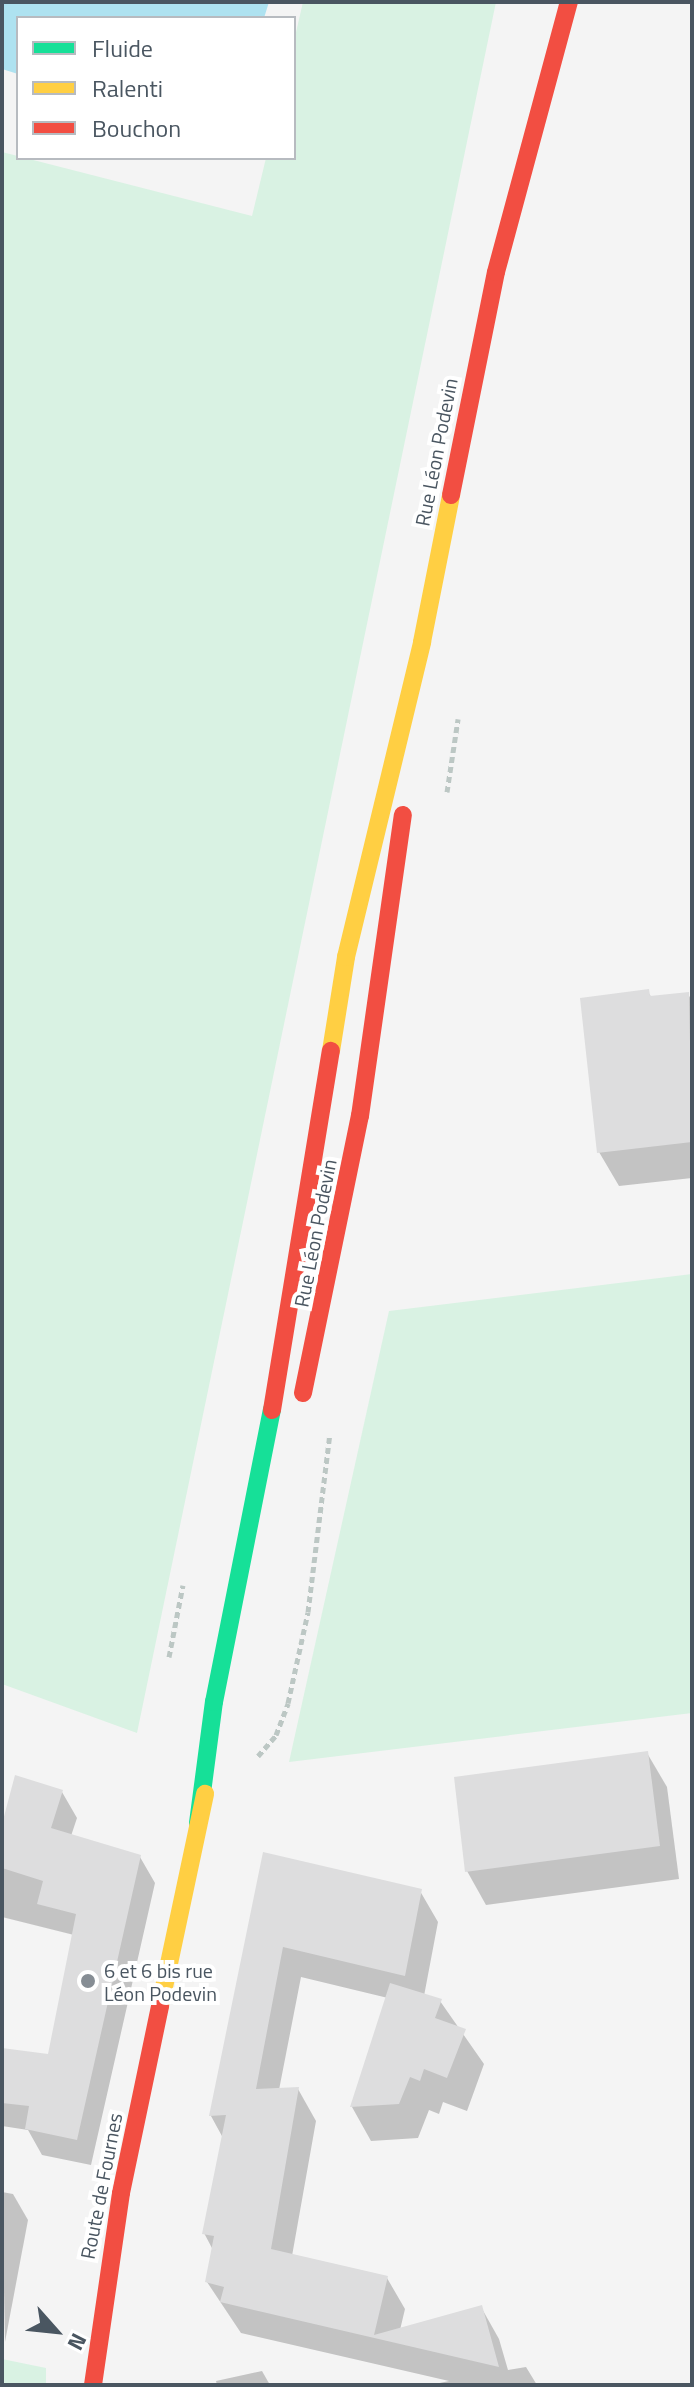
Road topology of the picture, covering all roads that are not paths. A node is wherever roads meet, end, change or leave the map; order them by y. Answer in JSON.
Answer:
{"nodes":[{"id":1,"x":569,"y":2,"type":"edge"},
{"id":2,"x":532,"y":61,"type":"dead end"},
{"id":3,"x":496,"y":272,"type":"junction"},
{"id":4,"x":422,"y":642,"type":"junction"},
{"id":5,"x":299,"y":1409,"type":"dead end"},
{"id":6,"x":261,"y":1570,"type":"dead end"},
{"id":7,"x":198,"y":1823,"type":"junction"},
{"id":8,"x":143,"y":2091,"type":"joint"},
{"id":9,"x":93,"y":2385,"type":"edge"}],
"edges":[{"from":1,"to":3,"type":"main road","name":"Rue Léon Podevin"},
{"from":2,"to":3,"type":"main road","name":"Rue Léon Podevin"},
{"from":3,"to":4,"type":"main road","name":"Rue Léon Podevin"},
{"from":4,"to":5,"type":"main road","name":"Rue Léon Podevin"},
{"from":4,"to":7,"type":"main road","name":"Rue Léon Podevin"},
{"from":6,"to":7,"type":"main road","name":"Rue Léon Podevin"},
{"from":7,"to":8,"type":"main road","name":"Rue Léon Podevin"},
{"from":8,"to":9,"type":"main road","name":"Route de Fournes"}]}
